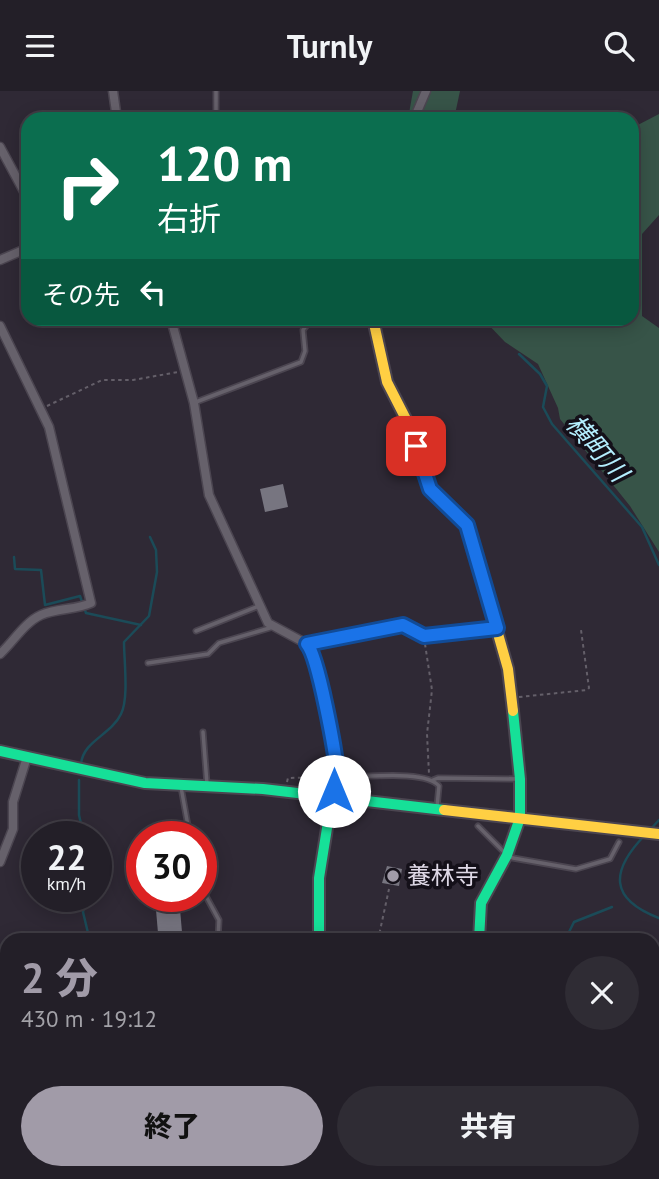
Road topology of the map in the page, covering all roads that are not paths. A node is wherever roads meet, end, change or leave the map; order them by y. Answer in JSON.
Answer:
{"nodes":[{"id":1,"x":113,"y":91,"type":"edge"},
{"id":2,"x":215,"y":91,"type":"edge"},
{"id":3,"x":426,"y":91,"type":"edge"},
{"id":4,"x":116,"y":112,"type":"edge"},
{"id":5,"x":216,"y":112,"type":"edge"},
{"id":6,"x":417,"y":112,"type":"edge"},
{"id":7,"x":0,"y":147,"type":"edge"},
{"id":8,"x":21,"y":186,"type":"edge"},
{"id":9,"x":21,"y":251,"type":"edge"},
{"id":10,"x":0,"y":260,"type":"edge"},
{"id":11,"x":0,"y":326,"type":"edge"},
{"id":12,"x":173,"y":326,"type":"edge"},
{"id":13,"x":305,"y":326,"type":"edge"},
{"id":14,"x":375,"y":326,"type":"edge"},
{"id":15,"x":194,"y":403,"type":"junction"},
{"id":16,"x":259,"y":606,"type":"junction"},
{"id":17,"x":275,"y":627,"type":"junction"},
{"id":18,"x":497,"y":628,"type":"junction"},
{"id":19,"x":196,"y":631,"type":"dead end"},
{"id":20,"x":307,"y":644,"type":"junction"},
{"id":21,"x":0,"y":654,"type":"edge"},
{"id":22,"x":148,"y":663,"type":"dead end"},
{"id":23,"x":203,"y":732,"type":"dead end"},
{"id":24,"x":0,"y":751,"type":"edge"},
{"id":25,"x":27,"y":757,"type":"junction"},
{"id":26,"x":346,"y":777,"type":"dead end"},
{"id":27,"x":431,"y":779,"type":"junction"},
{"id":28,"x":520,"y":779,"type":"junction"},
{"id":29,"x":181,"y":785,"type":"junction"},
{"id":30,"x":207,"y":786,"type":"junction"},
{"id":31,"x":332,"y":797,"type":"junction"},
{"id":32,"x":436,"y":809,"type":"junction"},
{"id":33,"x":520,"y":818,"type":"junction"},
{"id":34,"x":187,"y":821,"type":"edge"},
{"id":35,"x":478,"y":826,"type":"dead end"},
{"id":36,"x":658,"y":834,"type":"edge"},
{"id":37,"x":619,"y":842,"type":"dead end"},
{"id":38,"x":507,"y":855,"type":"junction"},
{"id":39,"x":0,"y":862,"type":"edge"},
{"id":40,"x":215,"y":912,"type":"edge"},
{"id":41,"x":218,"y":933,"type":"edge"},
{"id":42,"x":319,"y":933,"type":"edge"},
{"id":43,"x":479,"y":933,"type":"edge"}],
"edges":[{"from":1,"to":4,"type":"street"},
{"from":2,"to":5,"type":"lane"},
{"from":3,"to":6,"type":"street"},
{"from":7,"to":8,"type":"street"},
{"from":9,"to":10,"type":"street"},
{"from":11,"to":21,"type":"street"},
{"from":12,"to":15,"type":"street"},
{"from":13,"to":15,"type":"lane"},
{"from":14,"to":18,"type":"street"},
{"from":15,"to":16,"type":"street"},
{"from":16,"to":17,"type":"street"},
{"from":16,"to":19,"type":"lane"},
{"from":17,"to":20,"type":"street"},
{"from":17,"to":22,"type":"lane"},
{"from":18,"to":20,"type":"lane"},
{"from":18,"to":28,"type":"street"},
{"from":20,"to":31,"type":"street"},
{"from":23,"to":30,"type":"lane"},
{"from":24,"to":25,"type":"street"},
{"from":25,"to":29,"type":"street"},
{"from":25,"to":39,"type":"street"},
{"from":26,"to":27,"type":"lane"},
{"from":27,"to":28,"type":"lane"},
{"from":27,"to":32,"type":"lane"},
{"from":28,"to":33,"type":"street"},
{"from":29,"to":30,"type":"street"},
{"from":29,"to":34,"type":"lane"},
{"from":30,"to":31,"type":"street"},
{"from":31,"to":32,"type":"street"},
{"from":31,"to":42,"type":"street"},
{"from":32,"to":33,"type":"street"},
{"from":33,"to":36,"type":"street"},
{"from":33,"to":38,"type":"street"},
{"from":35,"to":38,"type":"lane"},
{"from":37,"to":38,"type":"lane"},
{"from":38,"to":43,"type":"street"},
{"from":40,"to":41,"type":"lane"}]}
